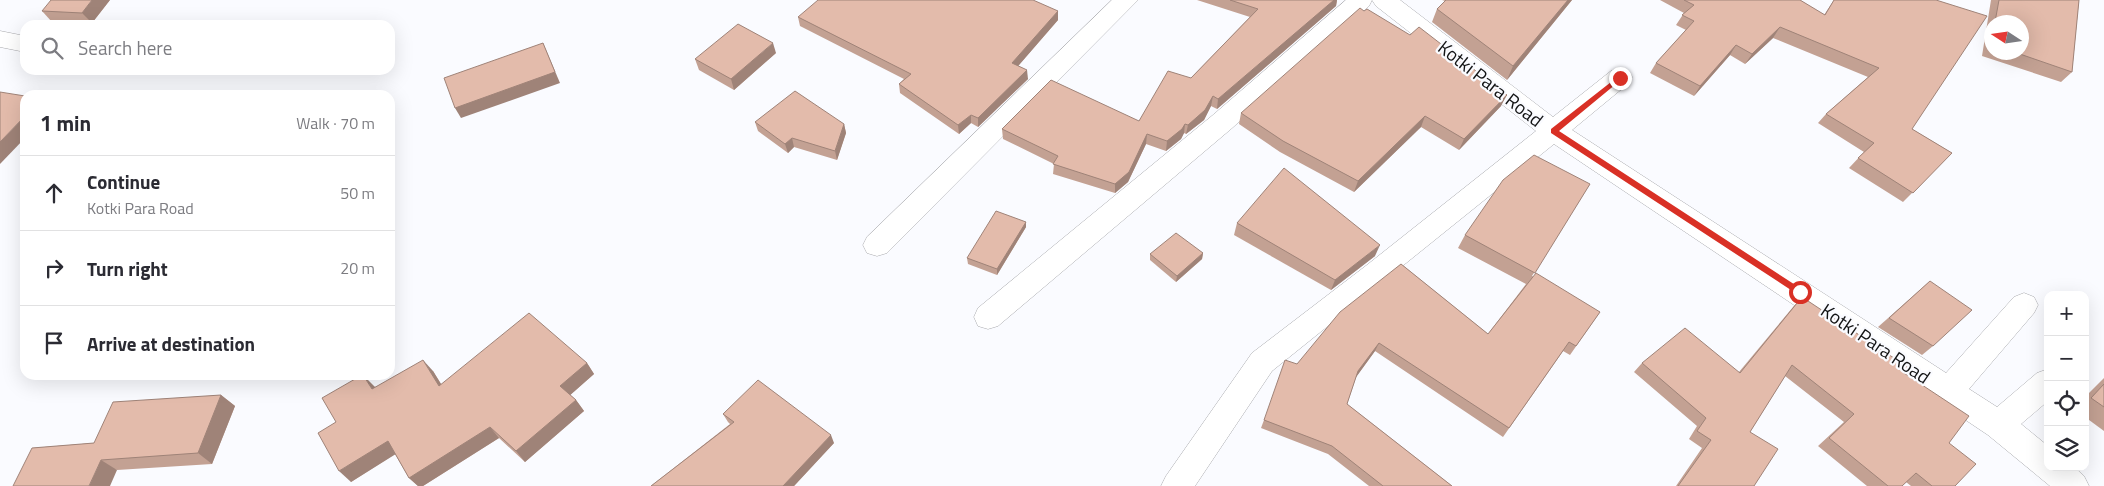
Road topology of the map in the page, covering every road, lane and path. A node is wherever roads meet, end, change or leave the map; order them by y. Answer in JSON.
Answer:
{"nodes":[{"id":1,"x":1126,"y":0,"type":"edge"},
{"id":2,"x":1361,"y":0,"type":"edge"},
{"id":3,"x":1384,"y":0,"type":"edge"},
{"id":4,"x":0,"y":39,"type":"edge"},
{"id":5,"x":20,"y":43,"type":"edge"},
{"id":6,"x":1620,"y":78,"type":"dead end"},
{"id":7,"x":1554,"y":131,"type":"junction"},
{"id":8,"x":877,"y":246,"type":"dead end"},
{"id":9,"x":2024,"y":305,"type":"dead end"},
{"id":10,"x":988,"y":316,"type":"dead end"},
{"id":11,"x":2044,"y":386,"type":"edge"},
{"id":12,"x":1948,"y":392,"type":"junction"},
{"id":13,"x":1999,"y":425,"type":"junction"},
{"id":14,"x":2044,"y":462,"type":"edge"},
{"id":15,"x":2055,"y":471,"type":"edge"},
{"id":16,"x":1177,"y":486,"type":"edge"},
{"id":17,"x":2073,"y":486,"type":"edge"}],
"edges":[{"from":1,"to":8,"type":"street"},
{"from":2,"to":10,"type":"street"},
{"from":3,"to":7,"type":"street","name":"Kotki Para Road"},
{"from":4,"to":5,"type":"street"},
{"from":6,"to":7,"type":"street"},
{"from":7,"to":12,"type":"street","name":"Kotki Para Road"},
{"from":7,"to":16,"type":"street"},
{"from":9,"to":12,"type":"street"},
{"from":11,"to":13,"type":"street"},
{"from":12,"to":13,"type":"street","name":"Kotki Para Road"},
{"from":13,"to":14,"type":"street","name":"Kotki Para Road"},
{"from":15,"to":17,"type":"street","name":"Kotki Para Road"}]}
